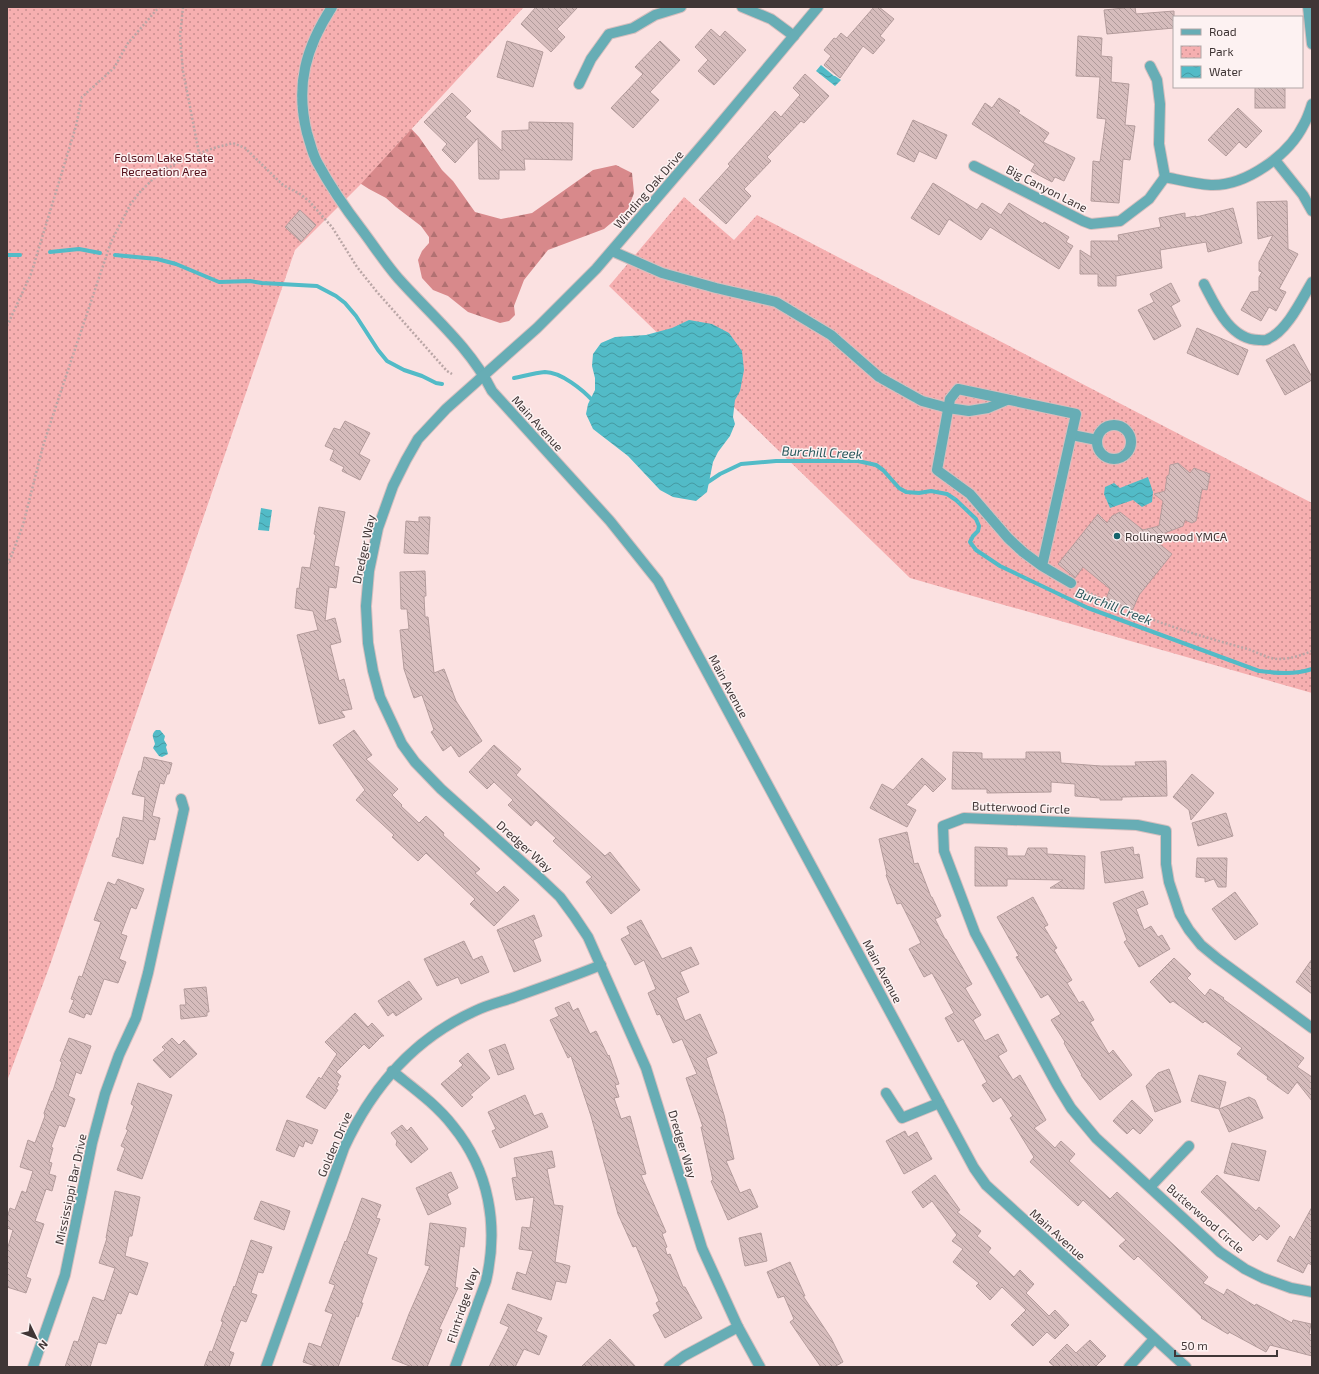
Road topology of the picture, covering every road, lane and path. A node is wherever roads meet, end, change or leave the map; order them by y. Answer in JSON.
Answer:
{"nodes":[{"id":1,"x":155,"y":7,"type":"edge"},
{"id":2,"x":159,"y":7,"type":"edge"},
{"id":3,"x":183,"y":7,"type":"edge"},
{"id":4,"x":332,"y":7,"type":"edge"},
{"id":5,"x":681,"y":7,"type":"edge"},
{"id":6,"x":742,"y":7,"type":"edge"},
{"id":7,"x":818,"y":7,"type":"edge"},
{"id":8,"x":1308,"y":7,"type":"edge"},
{"id":9,"x":152,"y":14,"type":"junction"},
{"id":10,"x":794,"y":36,"type":"junction"},
{"id":11,"x":1312,"y":44,"type":"edge"},
{"id":12,"x":1150,"y":66,"type":"dead end"},
{"id":13,"x":579,"y":84,"type":"dead end"},
{"id":14,"x":1312,"y":104,"type":"edge"},
{"id":15,"x":199,"y":153,"type":"junction"},
{"id":16,"x":1274,"y":160,"type":"junction"},
{"id":17,"x":974,"y":166,"type":"dead end"},
{"id":18,"x":1165,"y":177,"type":"junction"},
{"id":19,"x":1312,"y":211,"type":"edge"},
{"id":20,"x":612,"y":251,"type":"junction"},
{"id":21,"x":1312,"y":282,"type":"edge"},
{"id":22,"x":1204,"y":284,"type":"dead end"},
{"id":23,"x":7,"y":326,"type":"edge"},
{"id":24,"x":452,"y":374,"type":"dead end"},
{"id":25,"x":484,"y":375,"type":"junction"},
{"id":26,"x":1007,"y":400,"type":"junction"},
{"id":27,"x":948,"y":408,"type":"junction"},
{"id":28,"x":1072,"y":435,"type":"junction"},
{"id":29,"x":1097,"y":440,"type":"dead end"},
{"id":30,"x":7,"y":564,"type":"edge"},
{"id":31,"x":1042,"y":566,"type":"junction"},
{"id":32,"x":1071,"y":583,"type":"joint"},
{"id":33,"x":1312,"y":652,"type":"edge"},
{"id":34,"x":181,"y":799,"type":"dead end"},
{"id":35,"x":600,"y":965,"type":"junction"},
{"id":36,"x":1312,"y":1028,"type":"edge"},
{"id":37,"x":392,"y":1071,"type":"junction"},
{"id":38,"x":886,"y":1093,"type":"dead end"},
{"id":39,"x":939,"y":1103,"type":"junction"},
{"id":40,"x":1189,"y":1146,"type":"dead end"},
{"id":41,"x":1150,"y":1187,"type":"junction"},
{"id":42,"x":1312,"y":1292,"type":"edge"},
{"id":43,"x":738,"y":1327,"type":"junction"},
{"id":44,"x":1154,"y":1339,"type":"junction"},
{"id":45,"x":33,"y":1367,"type":"edge"},
{"id":46,"x":266,"y":1367,"type":"edge"},
{"id":47,"x":455,"y":1367,"type":"edge"},
{"id":48,"x":669,"y":1367,"type":"edge"},
{"id":49,"x":760,"y":1367,"type":"edge"},
{"id":50,"x":1129,"y":1367,"type":"edge"},
{"id":51,"x":1186,"y":1367,"type":"edge"}],
"edges":[{"from":1,"to":9,"type":"path"},
{"from":2,"to":9,"type":"path"},
{"from":3,"to":15,"type":"path"},
{"from":4,"to":25,"type":"street","name":"Main Avenue"},
{"from":5,"to":13,"type":"street"},
{"from":6,"to":10,"type":"street"},
{"from":7,"to":10,"type":"street","name":"Winding Oak Drive"},
{"from":8,"to":11,"type":"street"},
{"from":9,"to":23,"type":"path"},
{"from":10,"to":20,"type":"street","name":"Winding Oak Drive"},
{"from":12,"to":18,"type":"street"},
{"from":14,"to":16,"type":"street"},
{"from":15,"to":24,"type":"path"},
{"from":15,"to":30,"type":"path"},
{"from":16,"to":18,"type":"street"},
{"from":16,"to":19,"type":"street"},
{"from":17,"to":18,"type":"street","name":"Big Canyon Lane"},
{"from":20,"to":25,"type":"street","name":"Winding Oak Drive"},
{"from":20,"to":27,"type":"street"},
{"from":21,"to":22,"type":"street"},
{"from":25,"to":35,"type":"street","name":"Dredger Way"},
{"from":25,"to":39,"type":"street","name":"Main Avenue"},
{"from":26,"to":27,"type":"street"},
{"from":26,"to":27,"type":"street"},
{"from":26,"to":28,"type":"street"},
{"from":27,"to":31,"type":"street"},
{"from":28,"to":29,"type":"street"},
{"from":28,"to":31,"type":"street"},
{"from":31,"to":32,"type":"street"},
{"from":32,"to":33,"type":"path"},
{"from":34,"to":45,"type":"street","name":"Mississippi Bar Drive"},
{"from":35,"to":37,"type":"street","name":"Golden Drive"},
{"from":35,"to":43,"type":"street","name":"Dredger Way"},
{"from":36,"to":41,"type":"street","name":"Butterwood Circle"},
{"from":37,"to":46,"type":"street","name":"Golden Drive"},
{"from":37,"to":47,"type":"street","name":"Flintridge Way"},
{"from":38,"to":39,"type":"street"},
{"from":39,"to":44,"type":"street","name":"Main Avenue"},
{"from":40,"to":41,"type":"street","name":"Butterwood Circle"},
{"from":41,"to":42,"type":"street","name":"Butterwood Circle"},
{"from":43,"to":48,"type":"street"},
{"from":43,"to":49,"type":"street","name":"Dredger Way"},
{"from":44,"to":50,"type":"street"},
{"from":44,"to":51,"type":"street","name":"Main Avenue"}]}
